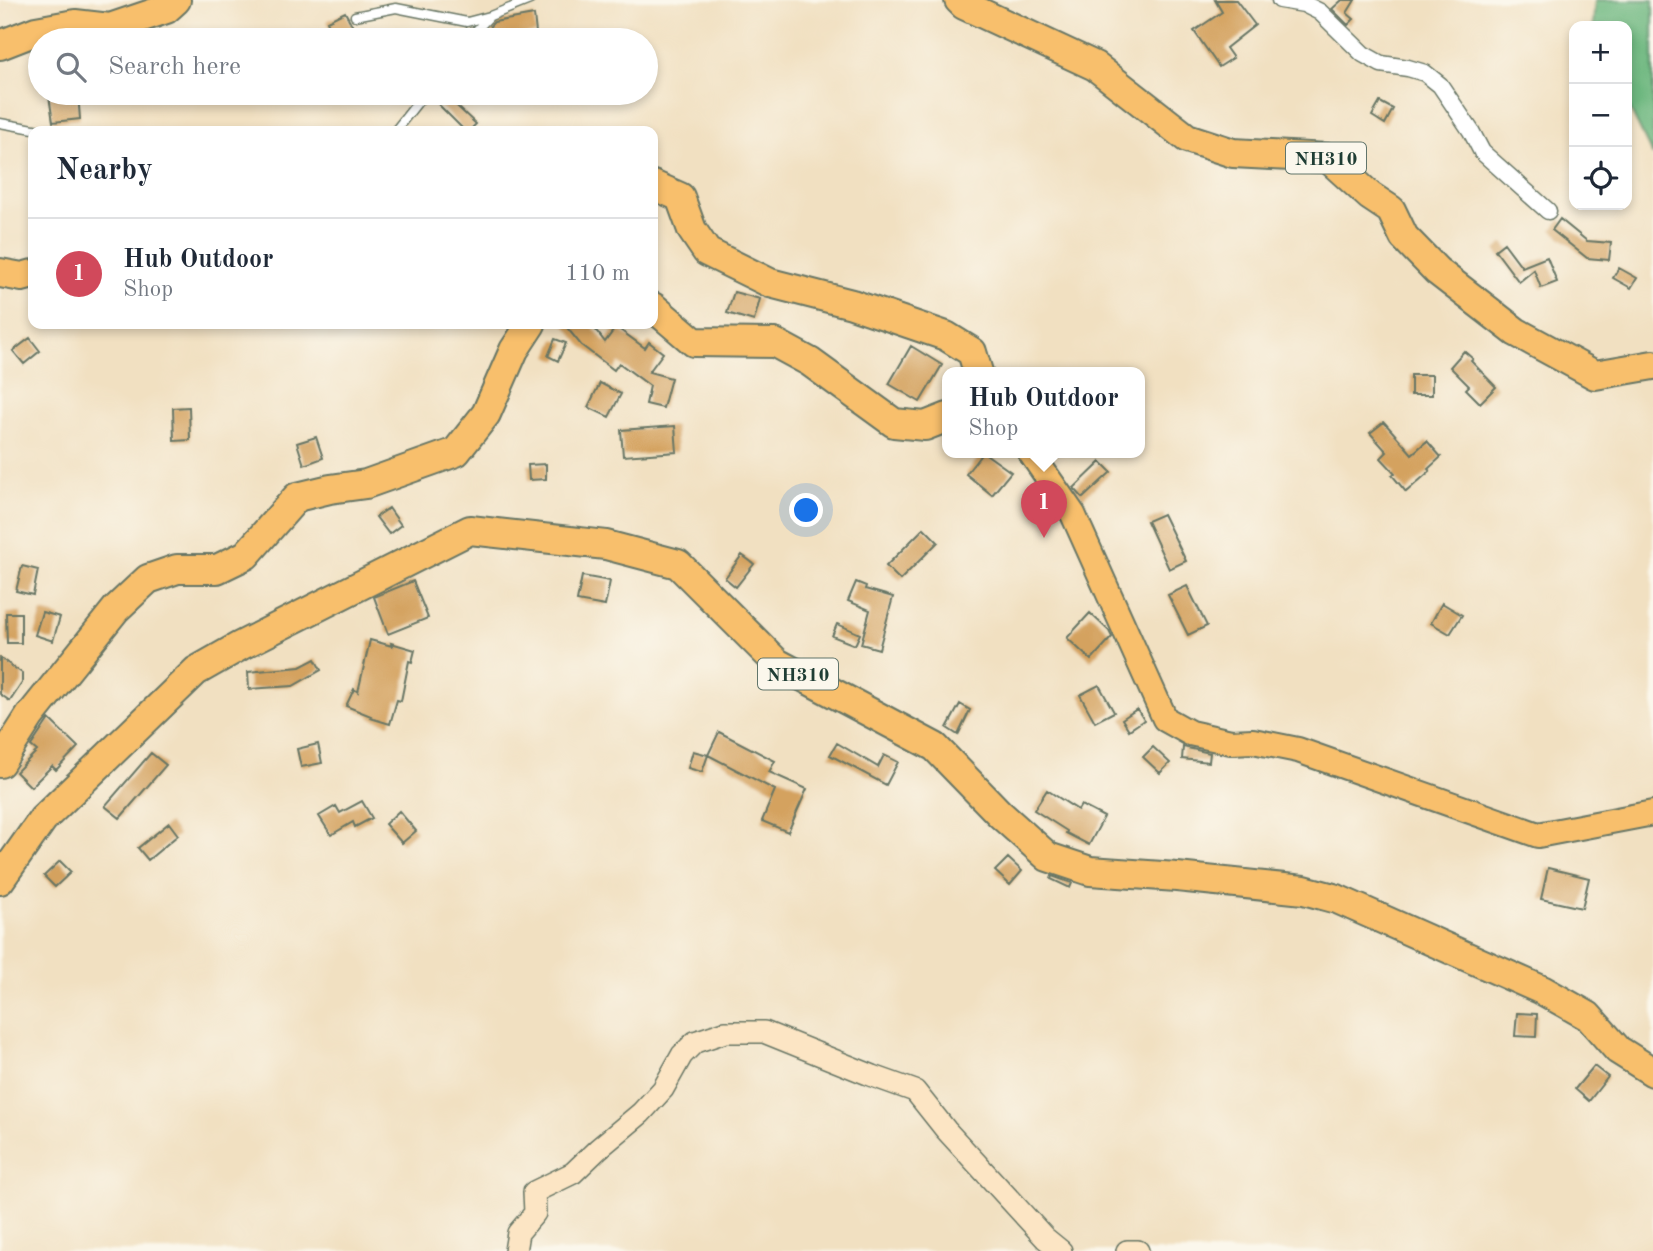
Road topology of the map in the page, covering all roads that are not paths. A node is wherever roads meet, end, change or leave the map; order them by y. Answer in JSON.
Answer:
{"nodes":[{"id":1,"x":176,"y":0,"type":"edge"},
{"id":2,"x":530,"y":0,"type":"edge"},
{"id":3,"x":959,"y":0,"type":"edge"},
{"id":4,"x":1280,"y":0,"type":"edge"},
{"id":5,"x":355,"y":16,"type":"dead end"},
{"id":6,"x":490,"y":16,"type":"junction"},
{"id":7,"x":53,"y":28,"type":"edge"},
{"id":8,"x":110,"y":28,"type":"edge"},
{"id":9,"x":110,"y":28,"type":"edge"},
{"id":10,"x":478,"y":28,"type":"edge"},
{"id":11,"x":28,"y":34,"type":"edge"},
{"id":12,"x":0,"y":45,"type":"edge"},
{"id":13,"x":416,"y":105,"type":"edge"},
{"id":14,"x":0,"y":123,"type":"edge"},
{"id":15,"x":399,"y":126,"type":"edge"},
{"id":16,"x":28,"y":128,"type":"edge"},
{"id":17,"x":658,"y":187,"type":"edge"},
{"id":18,"x":1548,"y":211,"type":"dead end"},
{"id":19,"x":658,"y":311,"type":"edge"},
{"id":20,"x":528,"y":329,"type":"edge"},
{"id":21,"x":1653,"y":365,"type":"edge"},
{"id":22,"x":976,"y":367,"type":"edge"},
{"id":23,"x":942,"y":419,"type":"edge"},
{"id":24,"x":1034,"y":458,"type":"edge"},
{"id":25,"x":0,"y":763,"type":"edge"},
{"id":26,"x":1653,"y":813,"type":"edge"},
{"id":27,"x":0,"y":880,"type":"edge"},
{"id":28,"x":1653,"y":1072,"type":"edge"},
{"id":29,"x":515,"y":1251,"type":"edge"},
{"id":30,"x":1061,"y":1251,"type":"edge"},
{"id":31,"x":1127,"y":1251,"type":"edge"},
{"id":32,"x":1138,"y":1251,"type":"edge"}],
"edges":[{"from":1,"to":9,"type":"highway"},
{"from":2,"to":6,"type":"lane"},
{"from":3,"to":21,"type":"highway","number":"NH310"},
{"from":4,"to":18,"type":"street"},
{"from":5,"to":6,"type":"lane"},
{"from":6,"to":10,"type":"lane"},
{"from":7,"to":8,"type":"highway"},
{"from":11,"to":12,"type":"highway"},
{"from":13,"to":15,"type":"lane"},
{"from":14,"to":16,"type":"lane"},
{"from":17,"to":22,"type":"highway"},
{"from":19,"to":23,"type":"highway"},
{"from":20,"to":25,"type":"highway"},
{"from":24,"to":26,"type":"main road"},
{"from":27,"to":28,"type":"highway","number":"NH310"},
{"from":29,"to":30,"type":"street"},
{"from":31,"to":32,"type":"street"}]}
